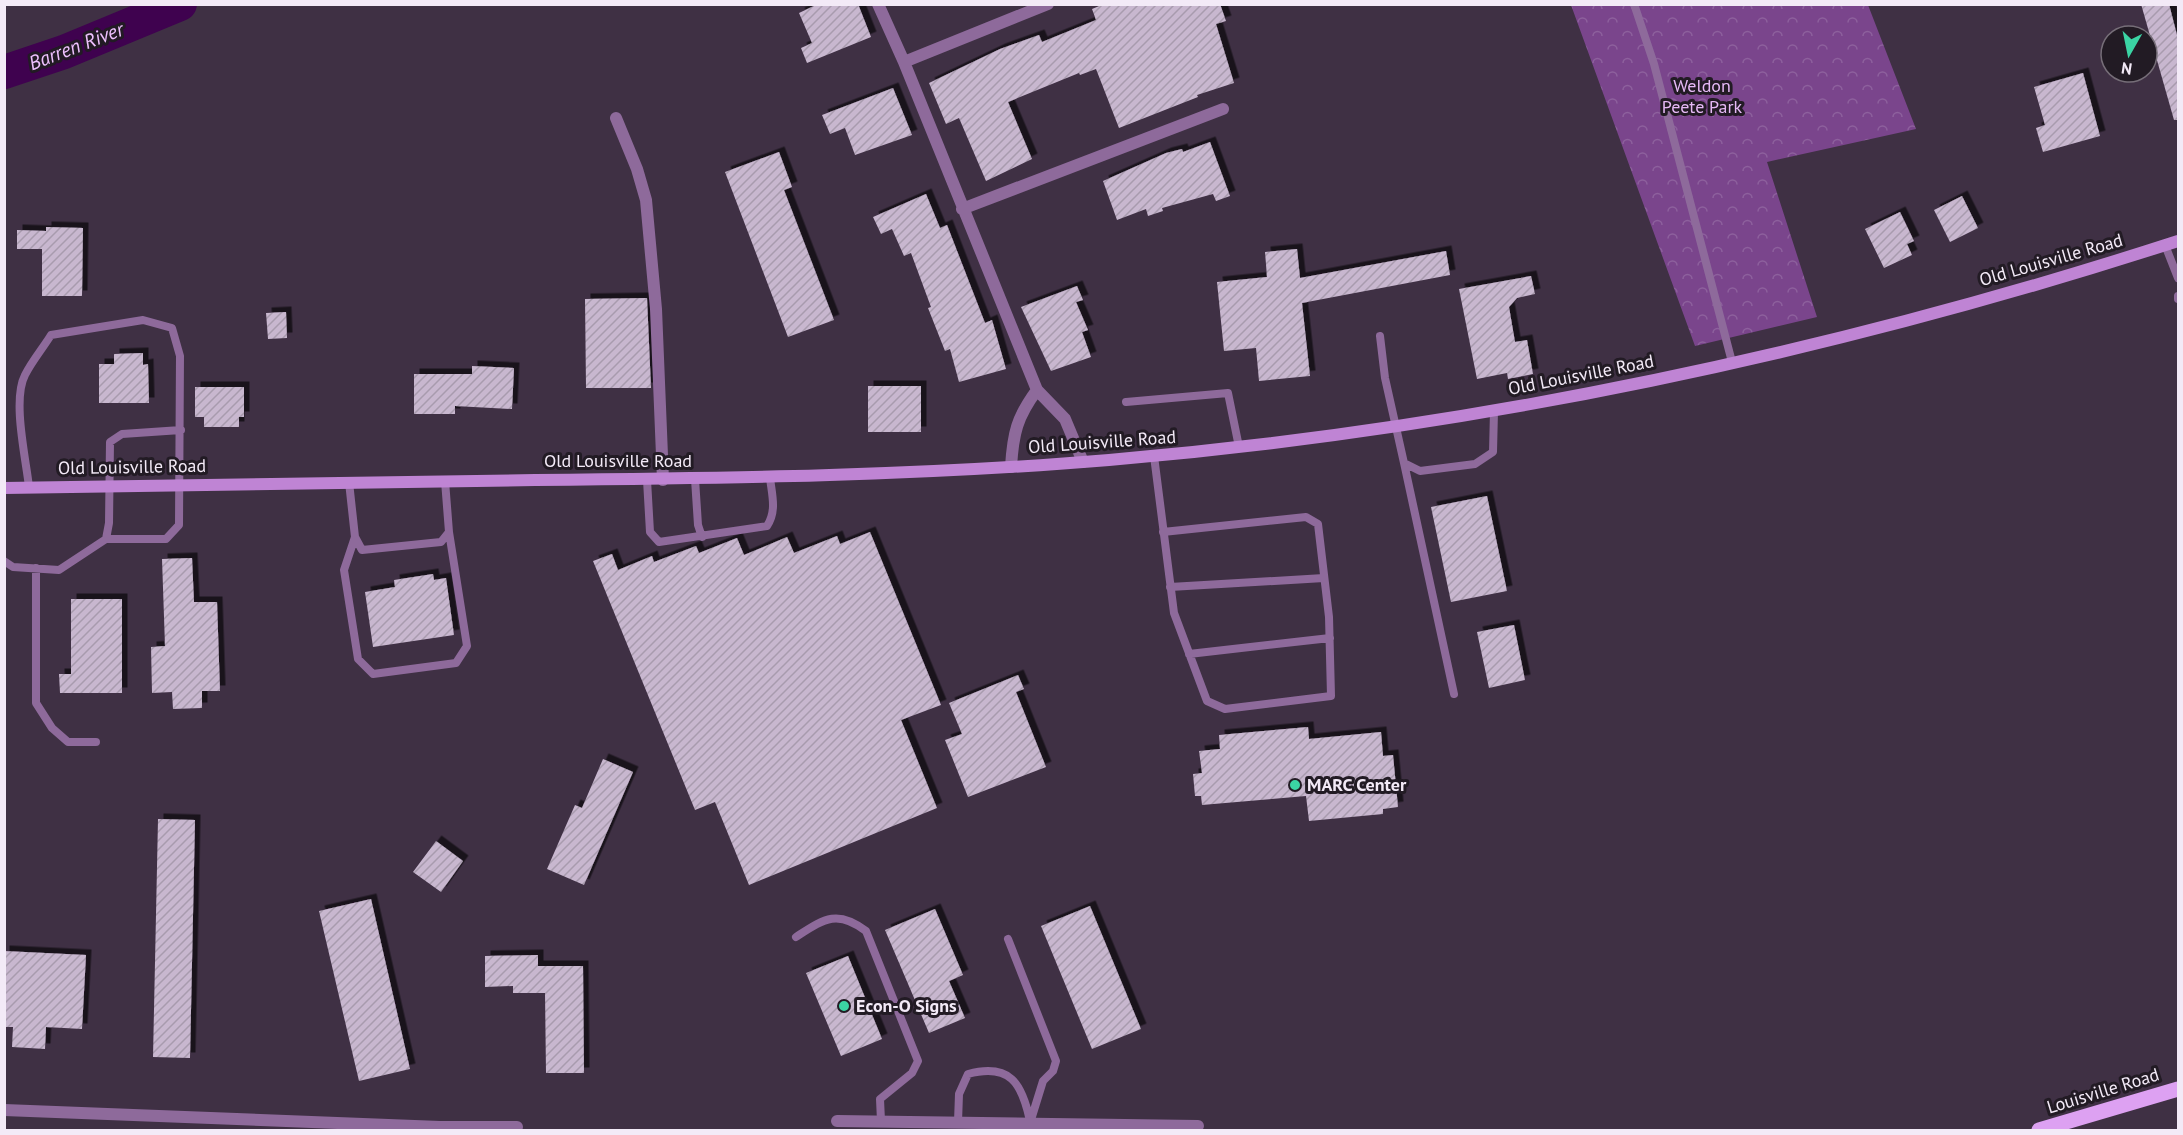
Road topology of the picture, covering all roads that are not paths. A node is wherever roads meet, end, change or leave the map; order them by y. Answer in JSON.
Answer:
{"nodes":[{"id":1,"x":878,"y":4,"type":"edge"},
{"id":2,"x":1048,"y":4,"type":"edge"},
{"id":3,"x":1634,"y":4,"type":"edge"},
{"id":4,"x":904,"y":62,"type":"junction"},
{"id":5,"x":1223,"y":109,"type":"dead end"},
{"id":6,"x":616,"y":118,"type":"dead end"},
{"id":7,"x":962,"y":208,"type":"junction"},
{"id":8,"x":2178,"y":241,"type":"edge"},
{"id":9,"x":2165,"y":245,"type":"junction"},
{"id":10,"x":2178,"y":278,"type":"edge"},
{"id":11,"x":1380,"y":336,"type":"dead end"},
{"id":12,"x":1732,"y":362,"type":"junction"},
{"id":13,"x":1037,"y":390,"type":"junction"},
{"id":14,"x":1125,"y":402,"type":"dead end"},
{"id":15,"x":1494,"y":411,"type":"junction"},
{"id":16,"x":1397,"y":426,"type":"junction"},
{"id":17,"x":181,"y":430,"type":"junction"},
{"id":18,"x":1239,"y":447,"type":"junction"},
{"id":19,"x":1154,"y":456,"type":"junction"},
{"id":20,"x":1083,"y":462,"type":"junction"},
{"id":21,"x":1404,"y":463,"type":"junction"},
{"id":22,"x":1011,"y":466,"type":"junction"},
{"id":23,"x":770,"y":478,"type":"junction"},
{"id":24,"x":695,"y":479,"type":"junction"},
{"id":25,"x":647,"y":480,"type":"junction"},
{"id":26,"x":663,"y":480,"type":"junction"},
{"id":27,"x":445,"y":481,"type":"junction"},
{"id":28,"x":349,"y":482,"type":"junction"},
{"id":29,"x":181,"y":484,"type":"junction"},
{"id":30,"x":110,"y":486,"type":"junction"},
{"id":31,"x":29,"y":487,"type":"junction"},
{"id":32,"x":4,"y":488,"type":"edge"},
{"id":33,"x":449,"y":532,"type":"junction"},
{"id":34,"x":1163,"y":532,"type":"junction"},
{"id":35,"x":355,"y":537,"type":"junction"},
{"id":36,"x":702,"y":537,"type":"junction"},
{"id":37,"x":106,"y":539,"type":"junction"},
{"id":38,"x":4,"y":561,"type":"edge"},
{"id":39,"x":36,"y":568,"type":"junction"},
{"id":40,"x":1324,"y":578,"type":"junction"},
{"id":41,"x":1170,"y":587,"type":"junction"},
{"id":42,"x":1330,"y":639,"type":"junction"},
{"id":43,"x":1189,"y":654,"type":"junction"},
{"id":44,"x":1454,"y":694,"type":"dead end"},
{"id":45,"x":96,"y":742,"type":"dead end"},
{"id":46,"x":796,"y":937,"type":"dead end"},
{"id":47,"x":1008,"y":939,"type":"dead end"},
{"id":48,"x":2178,"y":1089,"type":"edge"},
{"id":49,"x":4,"y":1110,"type":"edge"},
{"id":50,"x":837,"y":1120,"type":"dead end"},
{"id":51,"x":881,"y":1121,"type":"junction"},
{"id":52,"x":958,"y":1122,"type":"junction"},
{"id":53,"x":1198,"y":1126,"type":"dead end"},
{"id":54,"x":517,"y":1127,"type":"dead end"},
{"id":55,"x":1030,"y":1127,"type":"edge"},
{"id":56,"x":440,"y":1129,"type":"edge"},
{"id":57,"x":2039,"y":1131,"type":"edge"}],
"edges":[{"from":1,"to":4,"type":"street"},
{"from":2,"to":4,"type":"street"},
{"from":3,"to":12,"type":"lane"},
{"from":4,"to":7,"type":"street"},
{"from":5,"to":7,"type":"street"},
{"from":6,"to":26,"type":"street"},
{"from":7,"to":13,"type":"street"},
{"from":8,"to":9,"type":"street","name":"Old Louisville Road"},
{"from":9,"to":10,"type":"lane"},
{"from":9,"to":12,"type":"street","name":"Old Louisville Road"},
{"from":11,"to":16,"type":"lane"},
{"from":12,"to":15,"type":"street","name":"Old Louisville Road"},
{"from":13,"to":20,"type":"street"},
{"from":13,"to":22,"type":"street"},
{"from":14,"to":18,"type":"lane"},
{"from":15,"to":16,"type":"street","name":"Old Louisville Road"},
{"from":15,"to":21,"type":"lane"},
{"from":16,"to":18,"type":"street","name":"Old Louisville Road"},
{"from":16,"to":21,"type":"lane"},
{"from":17,"to":29,"type":"lane"},
{"from":17,"to":30,"type":"lane"},
{"from":17,"to":31,"type":"lane"},
{"from":18,"to":19,"type":"street","name":"Old Louisville Road"},
{"from":19,"to":20,"type":"street","name":"Old Louisville Road"},
{"from":19,"to":34,"type":"lane"},
{"from":20,"to":22,"type":"street","name":"Old Louisville Road"},
{"from":21,"to":44,"type":"lane"},
{"from":22,"to":23,"type":"street","name":"Old Louisville Road"},
{"from":23,"to":24,"type":"street","name":"Old Louisville Road"},
{"from":23,"to":36,"type":"lane"},
{"from":24,"to":26,"type":"street","name":"Old Louisville Road"},
{"from":24,"to":36,"type":"lane"},
{"from":25,"to":26,"type":"street","name":"Old Louisville Road"},
{"from":25,"to":27,"type":"street","name":"Old Louisville Road"},
{"from":25,"to":36,"type":"lane"},
{"from":27,"to":28,"type":"street","name":"Old Louisville Road"},
{"from":27,"to":33,"type":"lane"},
{"from":28,"to":29,"type":"street","name":"Old Louisville Road"},
{"from":28,"to":35,"type":"lane"},
{"from":29,"to":30,"type":"street","name":"Old Louisville Road"},
{"from":29,"to":37,"type":"lane"},
{"from":30,"to":31,"type":"street","name":"Old Louisville Road"},
{"from":30,"to":37,"type":"lane"},
{"from":31,"to":32,"type":"street","name":"Old Louisville Road"},
{"from":33,"to":35,"type":"lane"},
{"from":33,"to":35,"type":"lane"},
{"from":34,"to":40,"type":"lane"},
{"from":34,"to":41,"type":"lane"},
{"from":37,"to":39,"type":"lane"},
{"from":38,"to":39,"type":"lane"},
{"from":39,"to":45,"type":"lane"},
{"from":40,"to":41,"type":"lane"},
{"from":40,"to":42,"type":"lane"},
{"from":41,"to":43,"type":"lane"},
{"from":42,"to":43,"type":"lane"},
{"from":42,"to":43,"type":"lane"},
{"from":46,"to":51,"type":"lane"},
{"from":47,"to":55,"type":"lane"},
{"from":48,"to":57,"type":"main road","name":"Louisville Road"},
{"from":49,"to":56,"type":"street"},
{"from":50,"to":51,"type":"street"},
{"from":51,"to":52,"type":"street"},
{"from":52,"to":55,"type":"street"},
{"from":52,"to":55,"type":"lane"},
{"from":53,"to":55,"type":"street"},
{"from":54,"to":56,"type":"street"}]}
